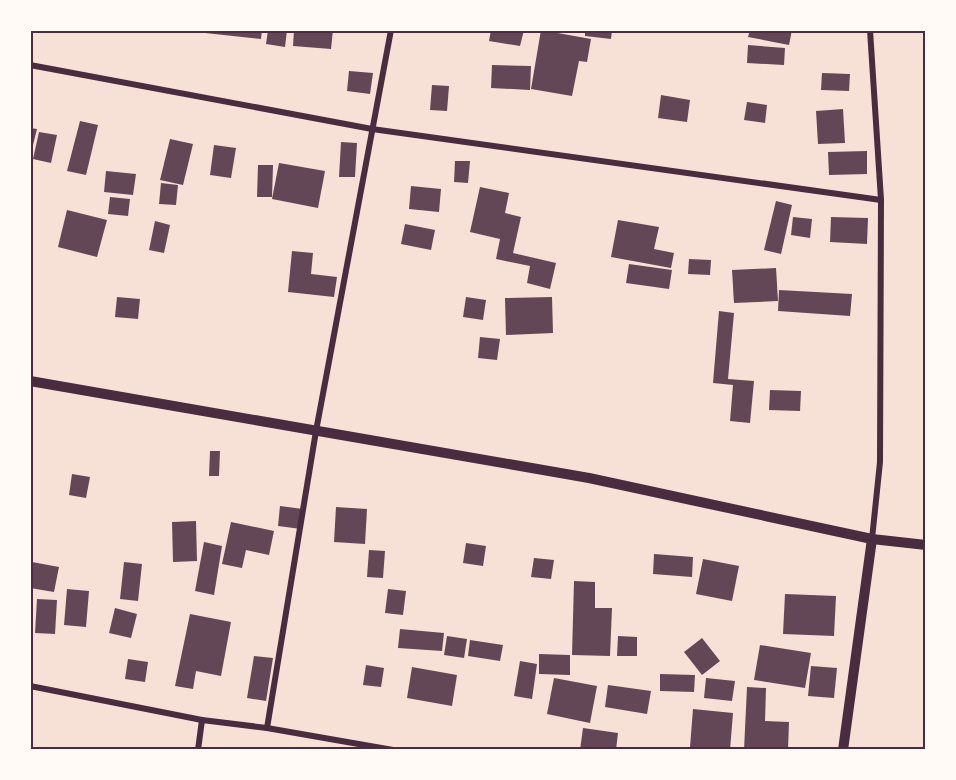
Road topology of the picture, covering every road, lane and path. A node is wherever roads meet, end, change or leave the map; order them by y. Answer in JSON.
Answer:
{"nodes":[{"id":1,"x":391,"y":30,"type":"edge"},
{"id":2,"x":870,"y":30,"type":"edge"},
{"id":3,"x":30,"y":65,"type":"edge"},
{"id":4,"x":372,"y":129,"type":"junction"},
{"id":5,"x":881,"y":200,"type":"junction"},
{"id":6,"x":30,"y":381,"type":"edge"},
{"id":7,"x":316,"y":431,"type":"junction"},
{"id":8,"x":872,"y":539,"type":"junction"},
{"id":9,"x":926,"y":545,"type":"edge"},
{"id":10,"x":30,"y":686,"type":"edge"},
{"id":11,"x":202,"y":720,"type":"junction"},
{"id":12,"x":267,"y":728,"type":"junction"},
{"id":13,"x":198,"y":750,"type":"edge"},
{"id":14,"x":393,"y":750,"type":"edge"},
{"id":15,"x":843,"y":750,"type":"edge"}],
"edges":[{"from":1,"to":4,"type":"street"},
{"from":2,"to":5,"type":"street"},
{"from":3,"to":4,"type":"street"},
{"from":4,"to":5,"type":"street"},
{"from":4,"to":7,"type":"street"},
{"from":5,"to":8,"type":"street"},
{"from":6,"to":7,"type":"street"},
{"from":7,"to":8,"type":"street"},
{"from":7,"to":12,"type":"street"},
{"from":8,"to":9,"type":"street"},
{"from":8,"to":15,"type":"street"},
{"from":10,"to":11,"type":"street"},
{"from":11,"to":12,"type":"street"},
{"from":11,"to":13,"type":"street"},
{"from":12,"to":14,"type":"street"}]}
